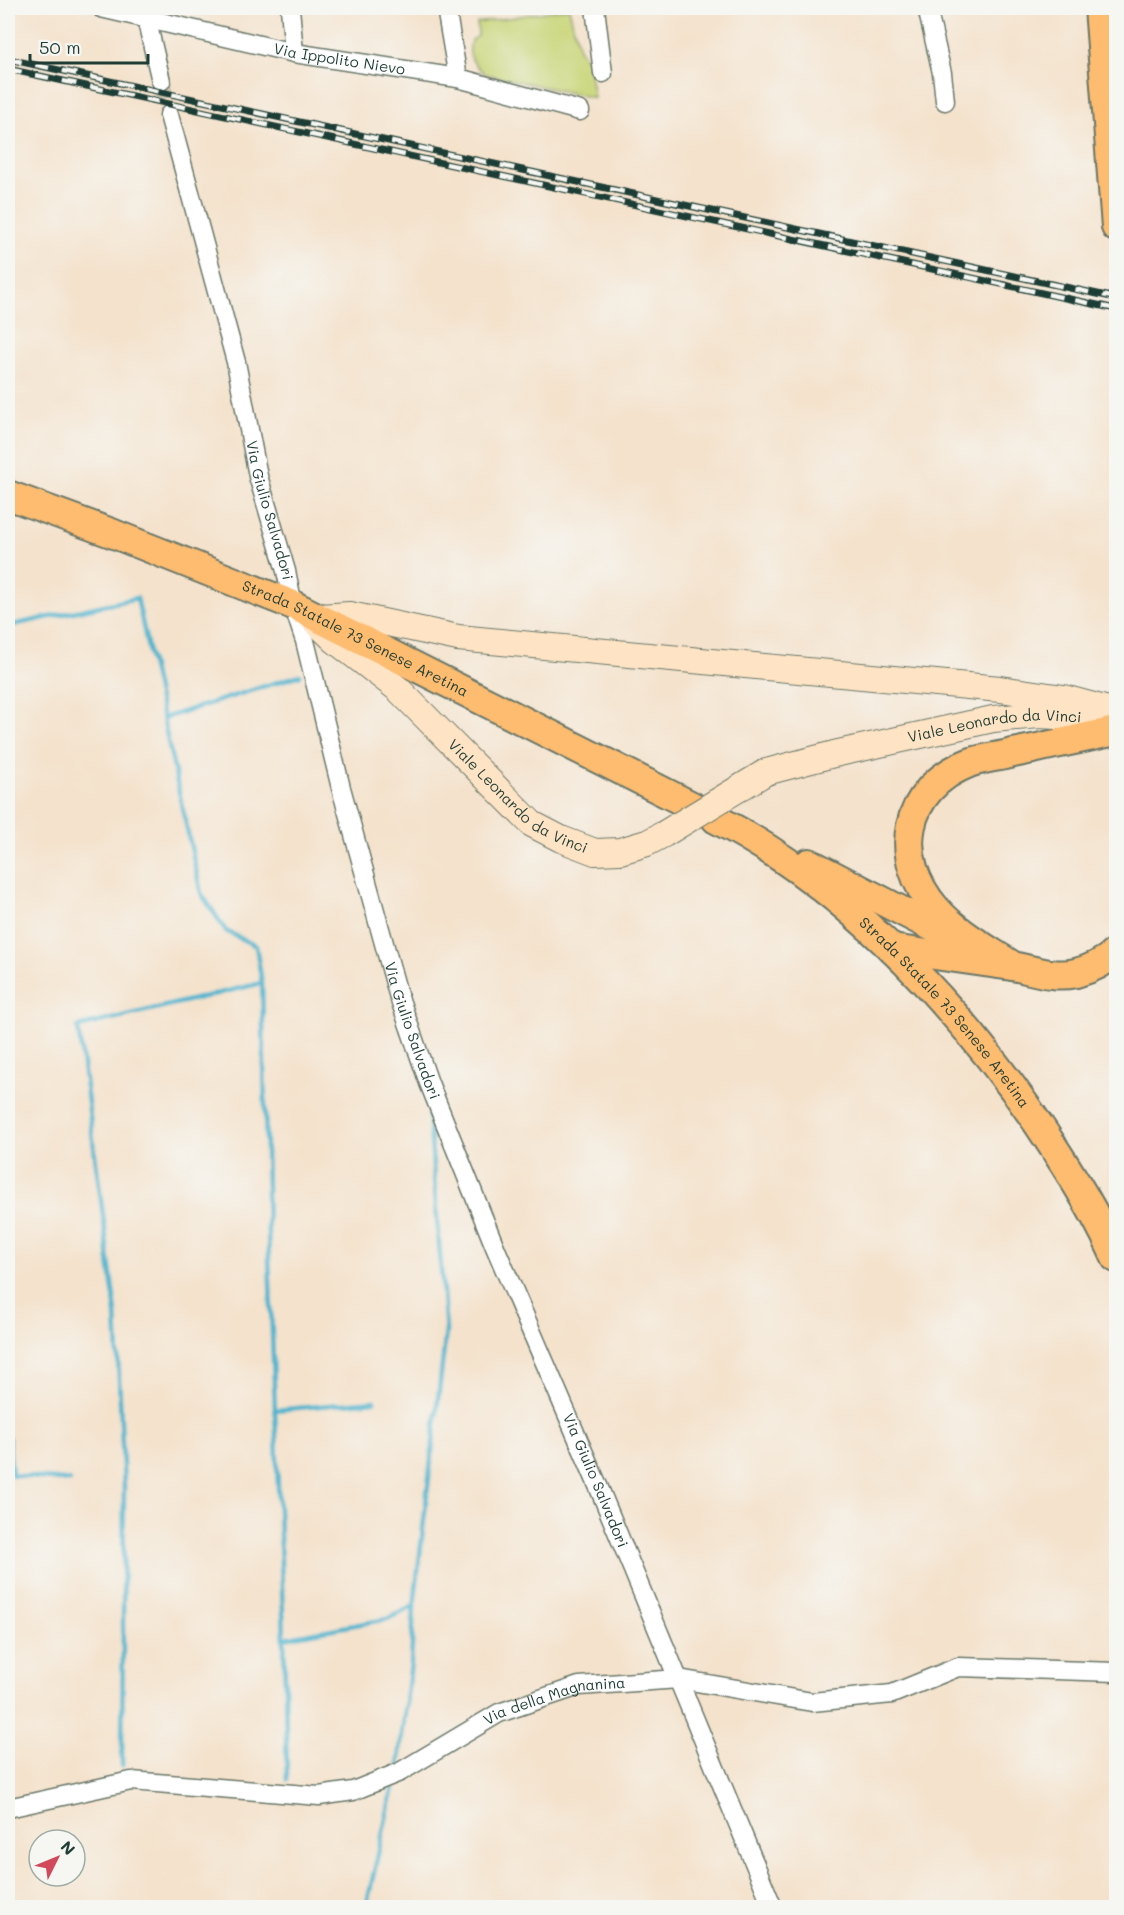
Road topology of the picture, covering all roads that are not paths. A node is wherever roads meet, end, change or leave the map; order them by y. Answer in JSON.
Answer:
{"nodes":[{"id":1,"x":100,"y":8,"type":"edge"},
{"id":2,"x":290,"y":8,"type":"edge"},
{"id":3,"x":446,"y":8,"type":"edge"},
{"id":4,"x":595,"y":8,"type":"edge"},
{"id":5,"x":927,"y":8,"type":"edge"},
{"id":6,"x":1098,"y":8,"type":"edge"},
{"id":7,"x":144,"y":13,"type":"edge"},
{"id":8,"x":294,"y":52,"type":"junction"},
{"id":9,"x":603,"y":73,"type":"dead end"},
{"id":10,"x":458,"y":78,"type":"junction"},
{"id":11,"x":161,"y":81,"type":"tunnel mouth"},
{"id":12,"x":945,"y":101,"type":"dead end"},
{"id":13,"x":580,"y":111,"type":"dead end"},
{"id":14,"x":169,"y":115,"type":"tunnel mouth"},
{"id":15,"x":1116,"y":226,"type":"edge"},
{"id":16,"x":8,"y":495,"type":"edge"},
{"id":17,"x":305,"y":611,"type":"junction"},
{"id":18,"x":1116,"y":731,"type":"edge"},
{"id":19,"x":745,"y":834,"type":"junction"},
{"id":20,"x":920,"y":921,"type":"junction"},
{"id":21,"x":892,"y":949,"type":"junction"},
{"id":22,"x":1116,"y":952,"type":"edge"},
{"id":23,"x":1013,"y":966,"type":"junction"},
{"id":24,"x":1116,"y":1258,"type":"edge"},
{"id":25,"x":1116,"y":1672,"type":"edge"},
{"id":26,"x":679,"y":1679,"type":"junction"},
{"id":27,"x":8,"y":1808,"type":"edge"},
{"id":28,"x":773,"y":1908,"type":"edge"}],
"edges":[{"from":1,"to":7,"type":"street","name":"Via Ippolito Nievo"},
{"from":2,"to":8,"type":"street"},
{"from":3,"to":10,"type":"street"},
{"from":4,"to":9,"type":"street"},
{"from":5,"to":12,"type":"street"},
{"from":6,"to":15,"type":"main road"},
{"from":7,"to":8,"type":"street","name":"Via Ippolito Nievo"},
{"from":7,"to":11,"type":"street"},
{"from":8,"to":10,"type":"street","name":"Via Ippolito Nievo"},
{"from":10,"to":13,"type":"street","name":"Via Ippolito Nievo"},
{"from":14,"to":17,"type":"street","name":"Via Giulio Salvadori"},
{"from":16,"to":17,"type":"main road","name":"Strada Statale 73 Senese Aretina"},
{"from":17,"to":17,"type":"main road","name":"Viale Leonardo da Vinci","bridge":true},
{"from":17,"to":19,"type":"main road","name":"Strada Statale 73 Senese Aretina"},
{"from":17,"to":26,"type":"street","name":"Via Giulio Salvadori"},
{"from":18,"to":23,"type":"main road"},
{"from":19,"to":20,"type":"main road"},
{"from":19,"to":21,"type":"main road","name":"Strada Statale 73 Senese Aretina"},
{"from":20,"to":21,"type":"main road"},
{"from":20,"to":23,"type":"main road"},
{"from":21,"to":23,"type":"main road"},
{"from":21,"to":24,"type":"main road","name":"Strada Statale 73 Senese Aretina"},
{"from":22,"to":23,"type":"main road"},
{"from":25,"to":26,"type":"street","name":"Via della Magnanina"},
{"from":26,"to":27,"type":"street","name":"Via della Magnanina"},
{"from":26,"to":28,"type":"street","name":"Via Giulio Salvadori"}]}
